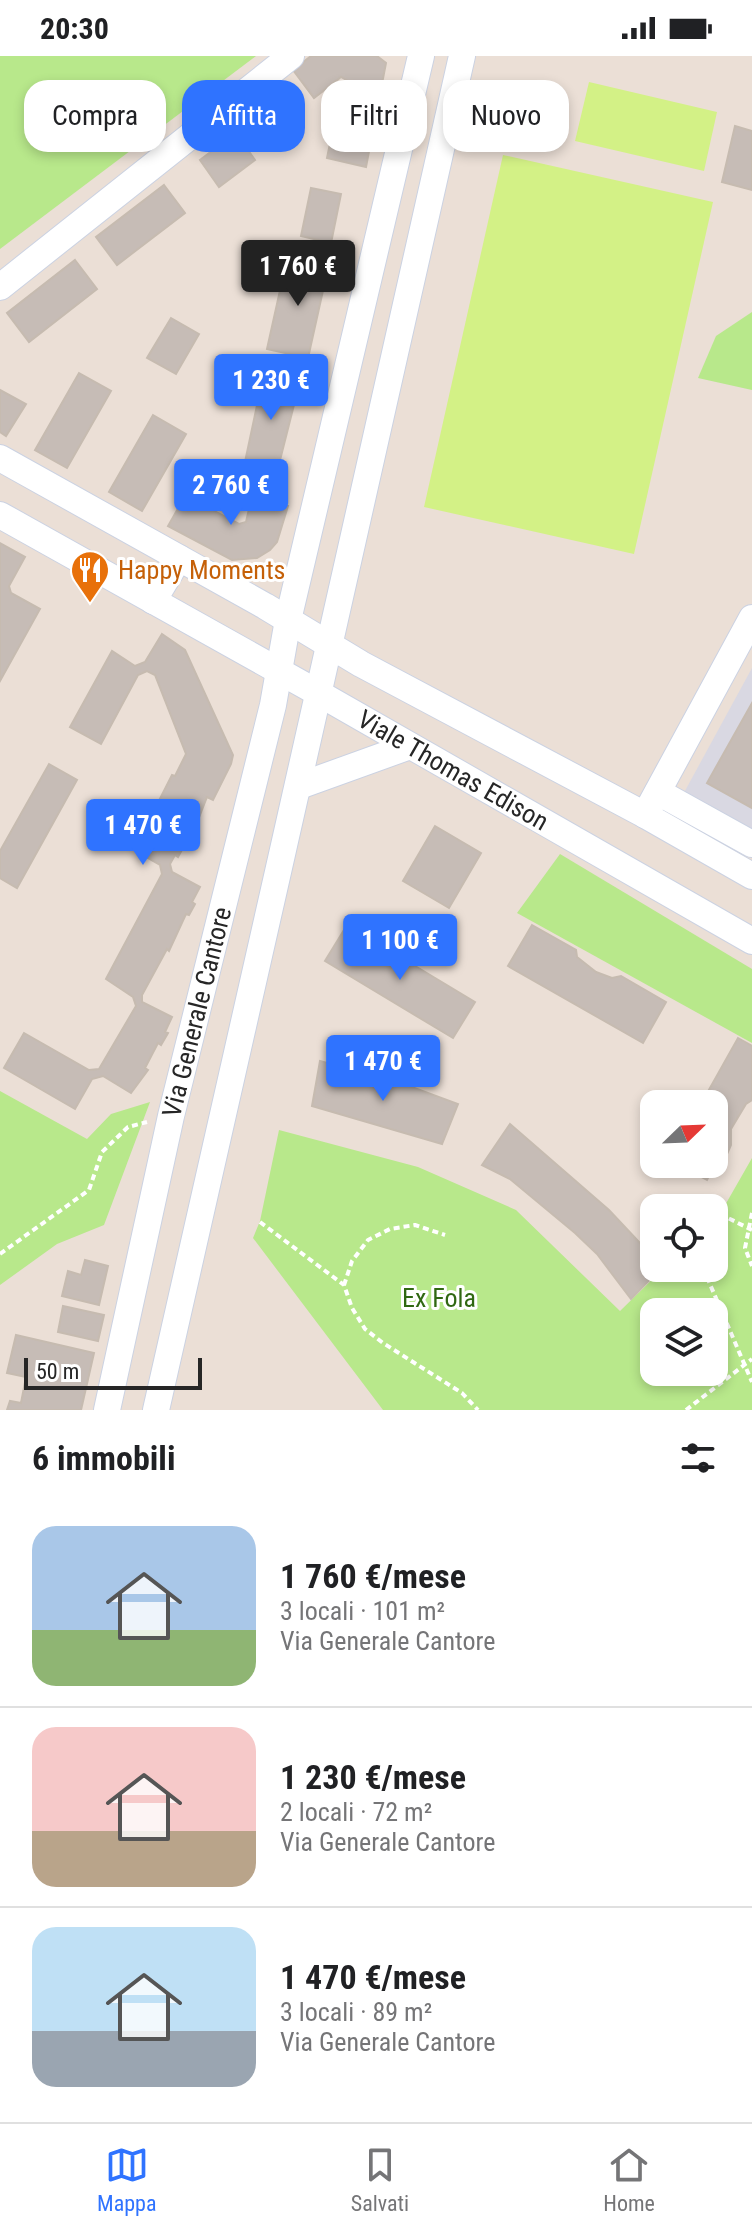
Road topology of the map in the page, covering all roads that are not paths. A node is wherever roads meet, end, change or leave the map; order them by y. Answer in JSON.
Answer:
{"nodes":[{"id":1,"x":291,"y":56,"type":"edge"},
{"id":2,"x":421,"y":56,"type":"edge"},
{"id":3,"x":462,"y":56,"type":"edge"},
{"id":4,"x":0,"y":287,"type":"edge"},
{"id":5,"x":0,"y":458,"type":"edge"},
{"id":6,"x":0,"y":515,"type":"edge"},
{"id":7,"x":179,"y":558,"type":"junction"},
{"id":8,"x":153,"y":601,"type":"junction"},
{"id":9,"x":752,"y":618,"type":"edge"},
{"id":10,"x":288,"y":620,"type":"junction"},
{"id":11,"x":330,"y":645,"type":"junction"},
{"id":12,"x":280,"y":673,"type":"junction"},
{"id":13,"x":320,"y":694,"type":"junction"},
{"id":14,"x":410,"y":746,"type":"junction"},
{"id":15,"x":299,"y":786,"type":"junction"},
{"id":16,"x":651,"y":803,"type":"junction"},
{"id":17,"x":752,"y":844,"type":"edge"},
{"id":18,"x":752,"y":876,"type":"edge"},
{"id":19,"x":752,"y":941,"type":"edge"},
{"id":20,"x":107,"y":1410,"type":"edge"},
{"id":21,"x":156,"y":1410,"type":"edge"}],
"edges":[{"from":1,"to":4,"type":"street"},
{"from":2,"to":10,"type":"street","name":"Via Generale Cantore"},
{"from":3,"to":11,"type":"street","name":"Via Generale Cantore"},
{"from":5,"to":7,"type":"street","name":"Viale Thomas Edison"},
{"from":6,"to":8,"type":"street","name":"Viale Thomas Edison"},
{"from":7,"to":8,"type":"street"},
{"from":7,"to":10,"type":"street","name":"Viale Thomas Edison"},
{"from":8,"to":12,"type":"street","name":"Viale Thomas Edison"},
{"from":9,"to":16,"type":"street"},
{"from":10,"to":11,"type":"street","name":"Viale Thomas Edison"},
{"from":10,"to":12,"type":"street","name":"Via Generale Cantore"},
{"from":11,"to":13,"type":"street","name":"Via Generale Cantore"},
{"from":11,"to":16,"type":"street","name":"Viale Thomas Edison"},
{"from":12,"to":13,"type":"street","name":"Viale Thomas Edison"},
{"from":12,"to":20,"type":"street","name":"Via Generale Cantore"},
{"from":13,"to":14,"type":"street","name":"Viale Thomas Edison"},
{"from":13,"to":15,"type":"street","name":"Via Generale Cantore"},
{"from":14,"to":15,"type":"street"},
{"from":14,"to":19,"type":"street","name":"Viale Thomas Edison"},
{"from":15,"to":21,"type":"street","name":"Via Generale Cantore"},
{"from":16,"to":17,"type":"street"},
{"from":16,"to":18,"type":"street","name":"Viale Thomas Edison"}]}
